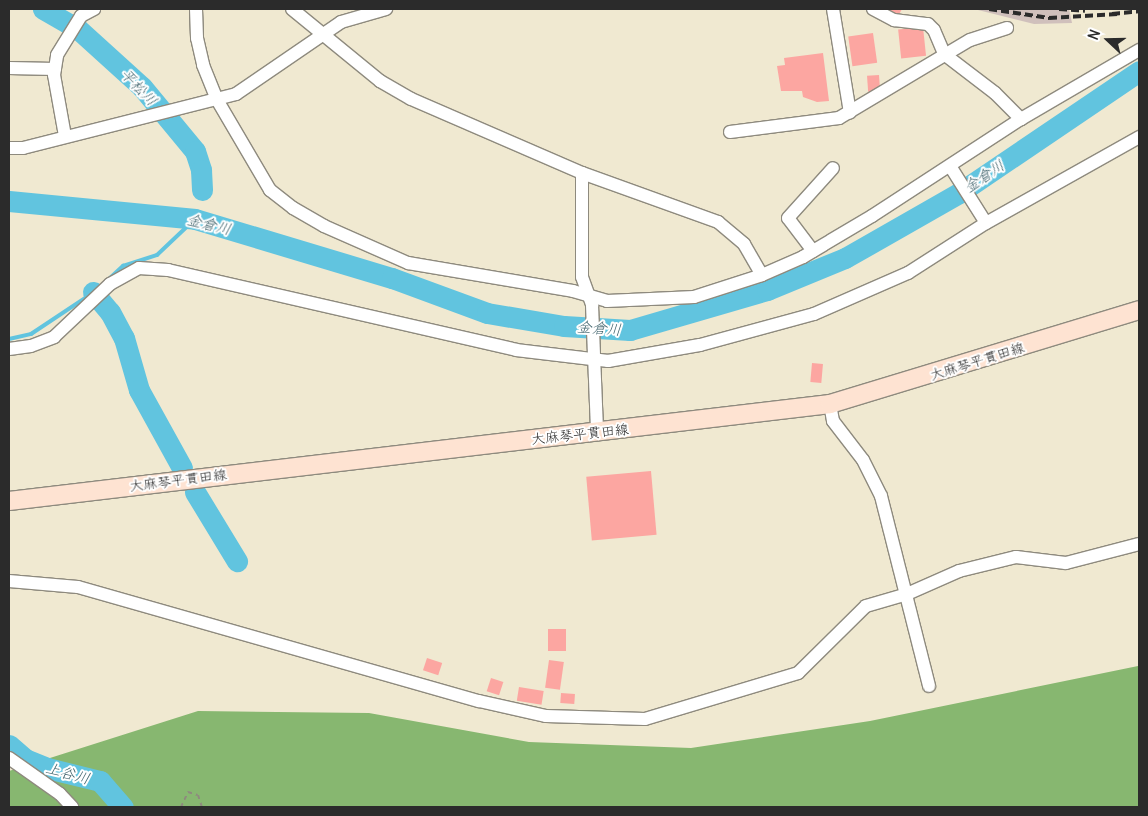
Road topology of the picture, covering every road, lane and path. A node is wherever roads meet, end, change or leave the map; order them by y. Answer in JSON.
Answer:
{"nodes":[{"id":1,"x":94,"y":9,"type":"edge"},
{"id":2,"x":196,"y":9,"type":"edge"},
{"id":3,"x":292,"y":9,"type":"edge"},
{"id":4,"x":386,"y":9,"type":"edge"},
{"id":5,"x":833,"y":9,"type":"edge"},
{"id":6,"x":873,"y":9,"type":"edge"},
{"id":7,"x":1007,"y":28,"type":"dead end"},
{"id":8,"x":322,"y":34,"type":"junction"},
{"id":9,"x":1139,"y":50,"type":"edge"},
{"id":10,"x":944,"y":54,"type":"junction"},
{"id":11,"x":9,"y":68,"type":"edge"},
{"id":12,"x":55,"y":69,"type":"junction"},
{"id":13,"x":216,"y":98,"type":"junction"},
{"id":14,"x":850,"y":113,"type":"junction"},
{"id":15,"x":1021,"y":119,"type":"junction"},
{"id":16,"x":730,"y":132,"type":"dead end"},
{"id":17,"x":65,"y":136,"type":"junction"},
{"id":18,"x":1139,"y":136,"type":"edge"},
{"id":19,"x":9,"y":148,"type":"edge"},
{"id":20,"x":950,"y":166,"type":"junction"},
{"id":21,"x":833,"y":168,"type":"dead end"},
{"id":22,"x":582,"y":173,"type":"junction"},
{"id":23,"x":986,"y":223,"type":"junction"},
{"id":24,"x":813,"y":251,"type":"junction"},
{"id":25,"x":762,"y":275,"type":"junction"},
{"id":26,"x":592,"y":301,"type":"junction"},
{"id":27,"x":1139,"y":310,"type":"edge"},
{"id":28,"x":9,"y":349,"type":"edge"},
{"id":29,"x":594,"y":356,"type":"junction"},
{"id":30,"x":830,"y":404,"type":"junction"},
{"id":31,"x":596,"y":431,"type":"junction"},
{"id":32,"x":9,"y":501,"type":"edge"},
{"id":33,"x":1139,"y":544,"type":"edge"},
{"id":34,"x":9,"y":581,"type":"edge"},
{"id":35,"x":907,"y":594,"type":"junction"},
{"id":36,"x":929,"y":686,"type":"dead end"},
{"id":37,"x":9,"y":758,"type":"edge"},
{"id":38,"x":72,"y":807,"type":"edge"},
{"id":39,"x":181,"y":807,"type":"edge"},
{"id":40,"x":202,"y":807,"type":"edge"}],
"edges":[{"from":1,"to":12,"type":"street"},
{"from":2,"to":13,"type":"street"},
{"from":3,"to":8,"type":"street"},
{"from":4,"to":8,"type":"street"},
{"from":5,"to":14,"type":"street"},
{"from":6,"to":10,"type":"street"},
{"from":7,"to":10,"type":"street"},
{"from":8,"to":13,"type":"street"},
{"from":8,"to":22,"type":"street"},
{"from":9,"to":15,"type":"street"},
{"from":10,"to":14,"type":"street"},
{"from":10,"to":15,"type":"street"},
{"from":11,"to":12,"type":"street"},
{"from":12,"to":17,"type":"street"},
{"from":13,"to":17,"type":"street"},
{"from":13,"to":26,"type":"street"},
{"from":14,"to":16,"type":"street"},
{"from":15,"to":20,"type":"street"},
{"from":17,"to":19,"type":"street"},
{"from":18,"to":23,"type":"street"},
{"from":20,"to":23,"type":"street"},
{"from":20,"to":24,"type":"street"},
{"from":21,"to":24,"type":"street"},
{"from":22,"to":25,"type":"street"},
{"from":22,"to":26,"type":"street"},
{"from":23,"to":29,"type":"street"},
{"from":24,"to":25,"type":"street"},
{"from":25,"to":26,"type":"street"},
{"from":26,"to":29,"type":"street"},
{"from":27,"to":30,"type":"main road","name":"大麻琴平貫田線"},
{"from":28,"to":29,"type":"street"},
{"from":29,"to":31,"type":"street"},
{"from":30,"to":31,"type":"main road","name":"大麻琴平貫田線"},
{"from":30,"to":35,"type":"street"},
{"from":31,"to":32,"type":"main road","name":"大麻琴平貫田線"},
{"from":33,"to":35,"type":"street"},
{"from":34,"to":35,"type":"street"},
{"from":35,"to":36,"type":"street"},
{"from":37,"to":38,"type":"street"},
{"from":39,"to":40,"type":"path"}]}
